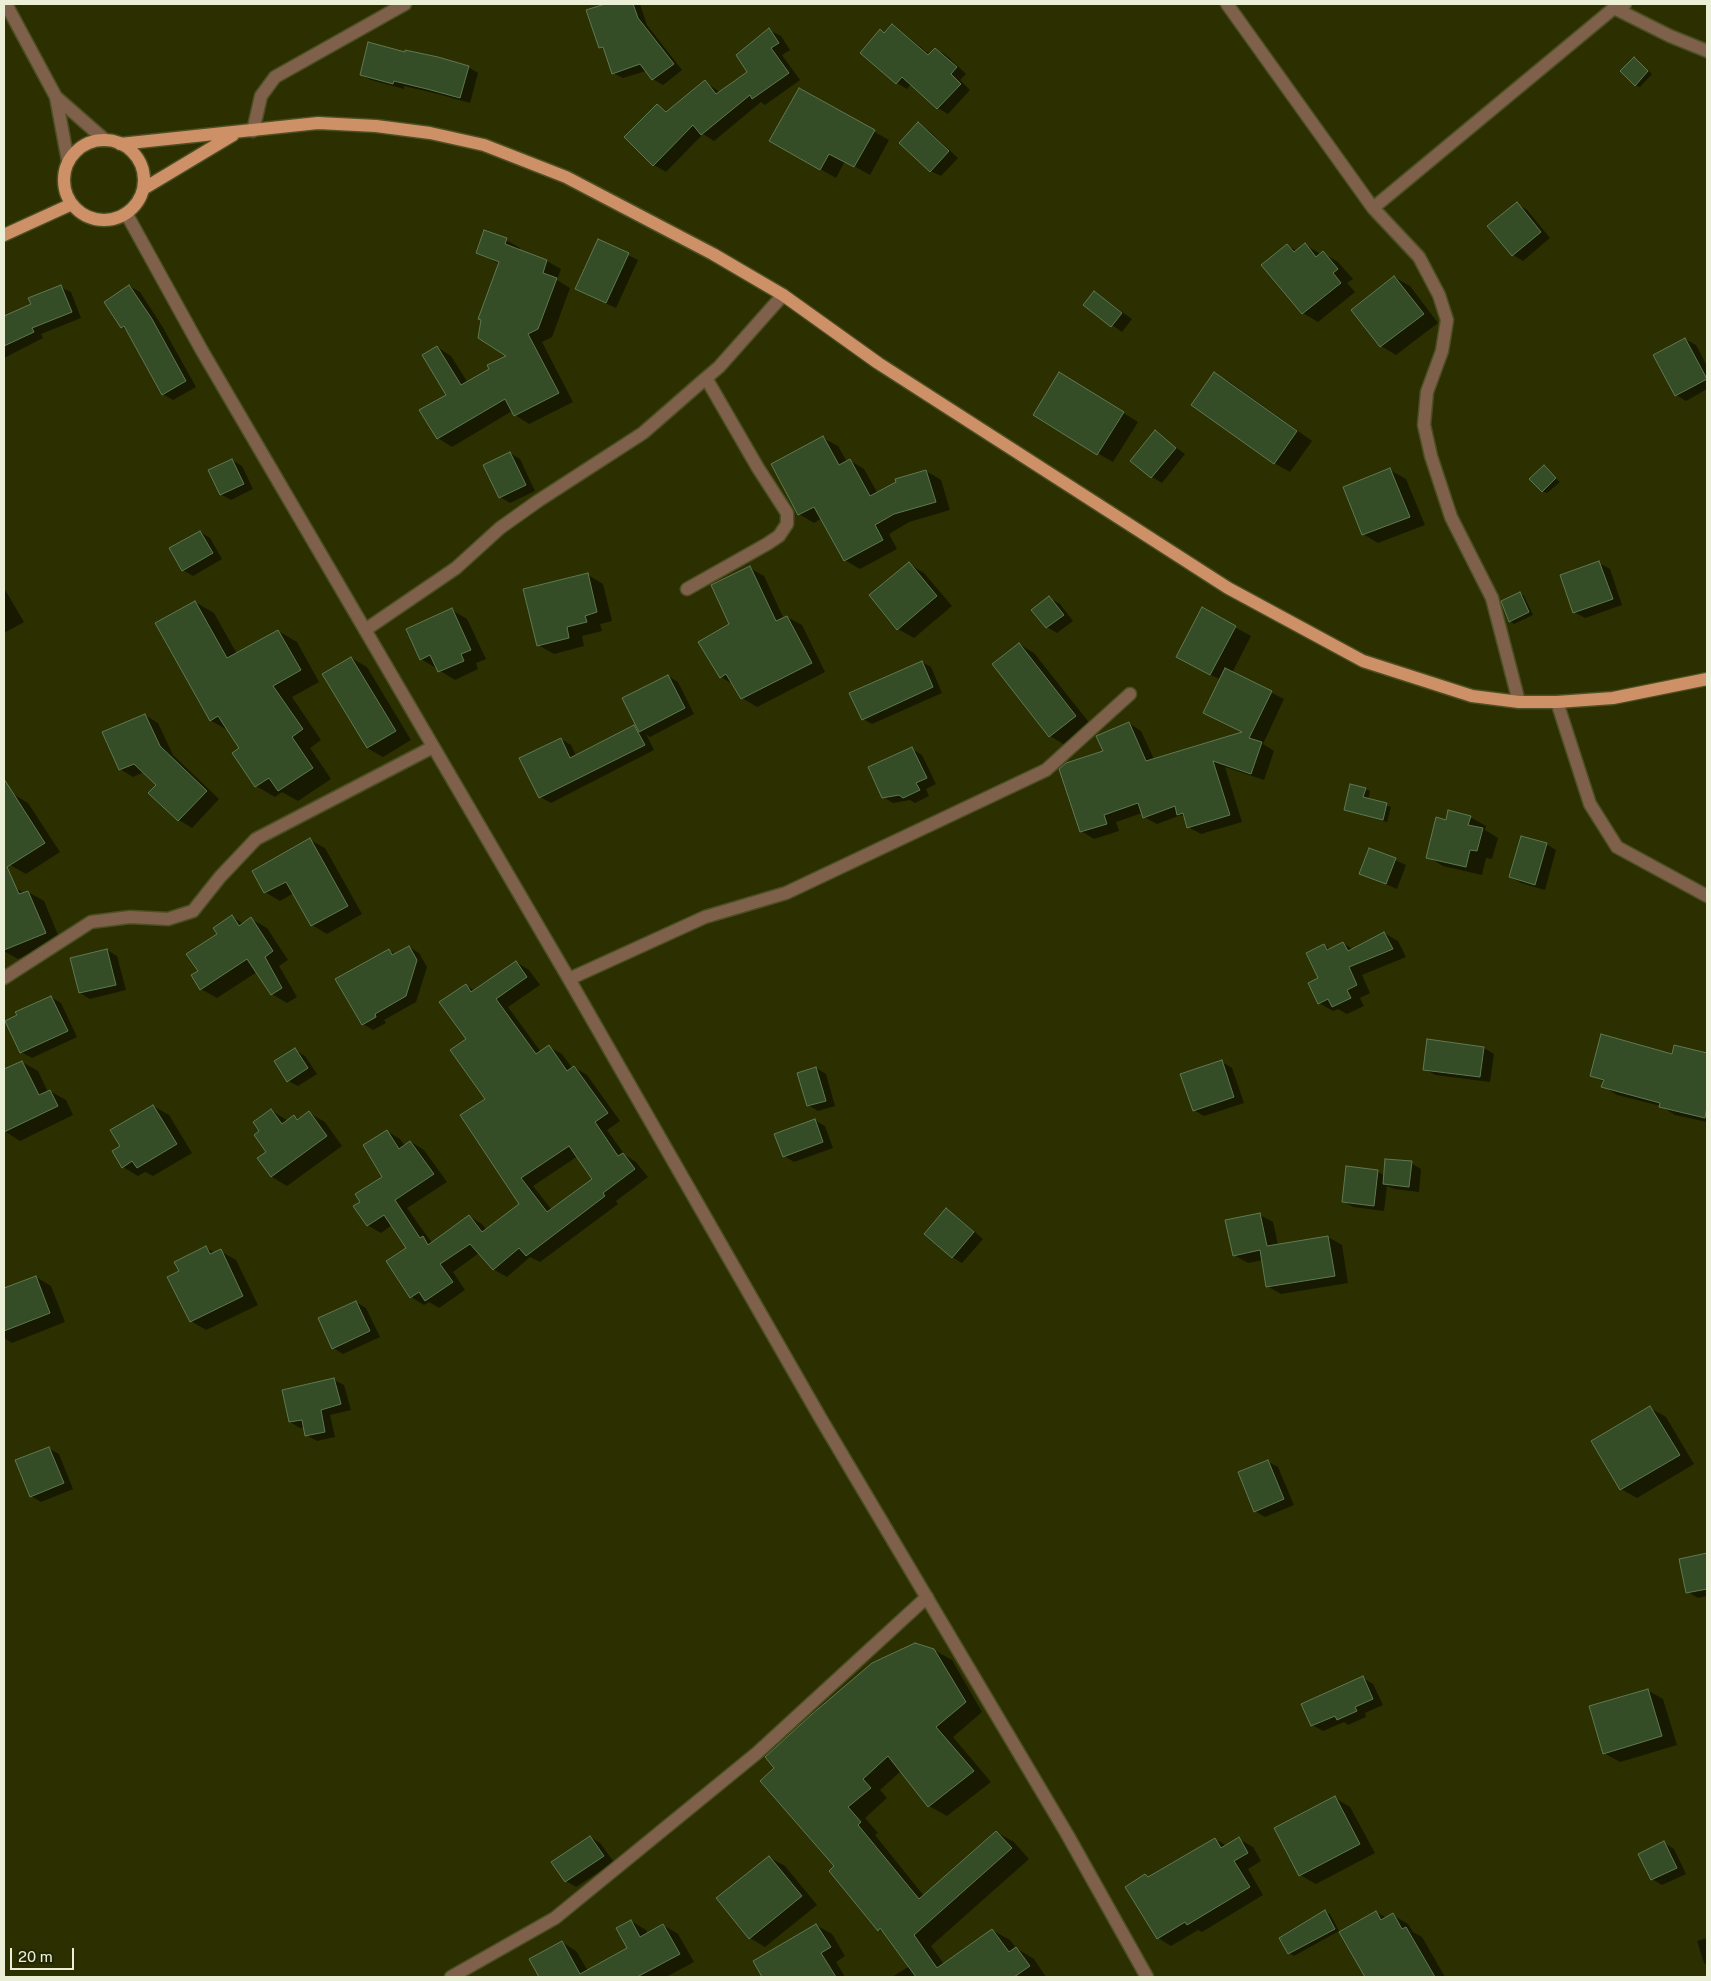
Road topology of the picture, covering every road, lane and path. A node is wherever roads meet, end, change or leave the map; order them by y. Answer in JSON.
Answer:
{"nodes":[{"id":1,"x":6,"y":4,"type":"edge"},
{"id":2,"x":405,"y":4,"type":"edge"},
{"id":3,"x":1227,"y":4,"type":"edge"},
{"id":4,"x":1619,"y":6,"type":"edge"},
{"id":5,"x":1707,"y":51,"type":"edge"},
{"id":6,"x":56,"y":96,"type":"junction"},
{"id":7,"x":253,"y":131,"type":"junction"},
{"id":8,"x":237,"y":132,"type":"junction"},
{"id":9,"x":105,"y":140,"type":"junction"},
{"id":10,"x":120,"y":144,"type":"junction"},
{"id":11,"x":68,"y":161,"type":"junction"},
{"id":12,"x":143,"y":189,"type":"junction"},
{"id":13,"x":72,"y":204,"type":"junction"},
{"id":14,"x":1373,"y":208,"type":"junction"},
{"id":15,"x":126,"y":213,"type":"junction"},
{"id":16,"x":4,"y":235,"type":"edge"},
{"id":17,"x":783,"y":295,"type":"junction"},
{"id":18,"x":706,"y":378,"type":"junction"},
{"id":19,"x":687,"y":589,"type":"dead end"},
{"id":20,"x":365,"y":630,"type":"junction"},
{"id":21,"x":1707,"y":679,"type":"edge"},
{"id":22,"x":1130,"y":694,"type":"dead end"},
{"id":23,"x":1519,"y":702,"type":"junction"},
{"id":24,"x":1557,"y":702,"type":"junction"},
{"id":25,"x":433,"y":747,"type":"junction"},
{"id":26,"x":1707,"y":896,"type":"edge"},
{"id":27,"x":4,"y":978,"type":"edge"},
{"id":28,"x":569,"y":979,"type":"junction"},
{"id":29,"x":927,"y":1597,"type":"junction"},
{"id":30,"x":451,"y":1977,"type":"edge"},
{"id":31,"x":1147,"y":1977,"type":"edge"}],
"edges":[{"from":1,"to":6,"type":"street"},
{"from":2,"to":7,"type":"street"},
{"from":3,"to":14,"type":"street"},
{"from":4,"to":5,"type":"street"},
{"from":4,"to":14,"type":"street"},
{"from":6,"to":9,"type":"street"},
{"from":6,"to":11,"type":"street"},
{"from":7,"to":8,"type":"main road"},
{"from":7,"to":17,"type":"main road"},
{"from":8,"to":10,"type":"main road"},
{"from":8,"to":12,"type":"main road"},
{"from":9,"to":10,"type":"main road"},
{"from":9,"to":11,"type":"main road"},
{"from":10,"to":12,"type":"main road"},
{"from":11,"to":13,"type":"main road"},
{"from":12,"to":15,"type":"main road"},
{"from":13,"to":15,"type":"main road"},
{"from":13,"to":16,"type":"main road"},
{"from":14,"to":23,"type":"street"},
{"from":15,"to":20,"type":"street"},
{"from":17,"to":18,"type":"street"},
{"from":17,"to":23,"type":"main road"},
{"from":18,"to":19,"type":"street"},
{"from":18,"to":20,"type":"street"},
{"from":20,"to":25,"type":"street"},
{"from":21,"to":24,"type":"main road"},
{"from":22,"to":28,"type":"street"},
{"from":23,"to":24,"type":"main road"},
{"from":24,"to":26,"type":"street"},
{"from":25,"to":27,"type":"street"},
{"from":25,"to":28,"type":"street"},
{"from":28,"to":29,"type":"street"},
{"from":29,"to":30,"type":"street"},
{"from":29,"to":31,"type":"street"}]}
